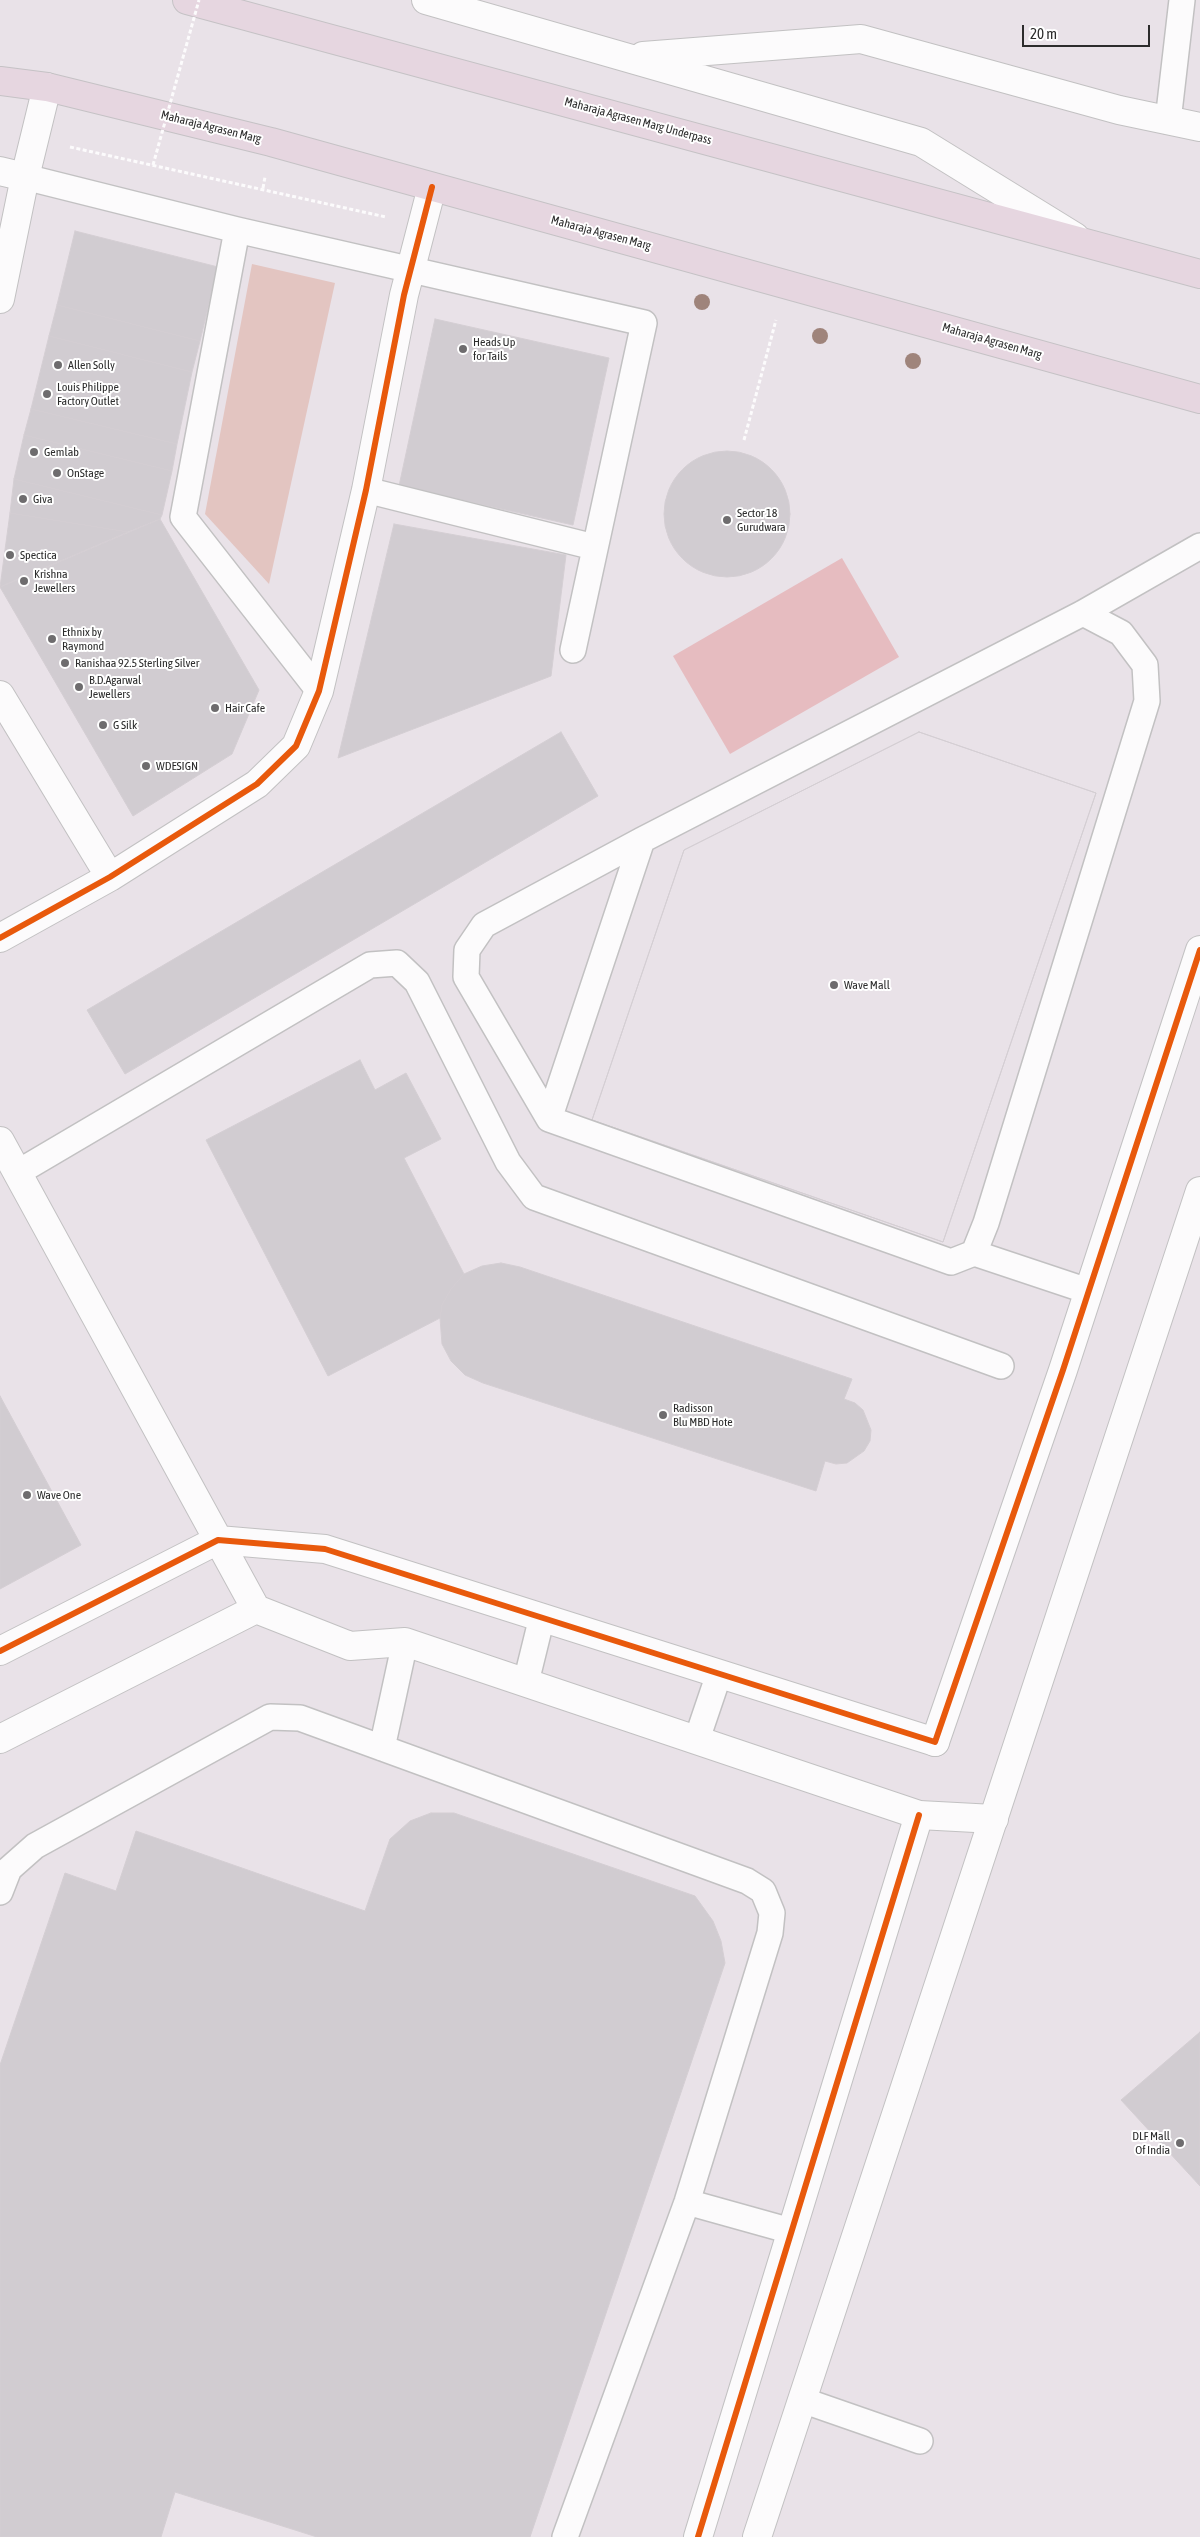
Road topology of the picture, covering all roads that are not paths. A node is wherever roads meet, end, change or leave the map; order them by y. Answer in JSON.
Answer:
{"nodes":[{"id":1,"x":187,"y":0,"type":"edge"},
{"id":2,"x":426,"y":0,"type":"edge"},
{"id":3,"x":1182,"y":0,"type":"edge"},
{"id":4,"x":624,"y":57,"type":"junction"},
{"id":5,"x":0,"y":81,"type":"edge"},
{"id":6,"x":47,"y":87,"type":"junction"},
{"id":7,"x":1168,"y":121,"type":"junction"},
{"id":8,"x":1200,"y":127,"type":"edge"},
{"id":9,"x":13,"y":174,"type":"edge"},
{"id":10,"x":432,"y":187,"type":"junction"},
{"id":11,"x":237,"y":230,"type":"junction"},
{"id":12,"x":1088,"y":245,"type":"junction"},
{"id":13,"x":411,"y":269,"type":"junction"},
{"id":14,"x":1200,"y":274,"type":"edge"},
{"id":15,"x":0,"y":299,"type":"edge"},
{"id":16,"x":1200,"y":398,"type":"edge"},
{"id":17,"x":366,"y":490,"type":"junction"},
{"id":18,"x":1200,"y":546,"type":"edge"},
{"id":19,"x":594,"y":547,"type":"junction"},
{"id":20,"x":1082,"y":613,"type":"junction"},
{"id":21,"x":573,"y":650,"type":"dead end"},
{"id":22,"x":319,"y":691,"type":"junction"},
{"id":23,"x":0,"y":695,"type":"edge"},
{"id":24,"x":642,"y":840,"type":"junction"},
{"id":25,"x":110,"y":877,"type":"junction"},
{"id":26,"x":0,"y":938,"type":"edge"},
{"id":27,"x":1200,"y":950,"type":"edge"},
{"id":28,"x":549,"y":1119,"type":"junction"},
{"id":29,"x":0,"y":1141,"type":"edge"},
{"id":30,"x":17,"y":1173,"type":"junction"},
{"id":31,"x":1200,"y":1191,"type":"edge"},
{"id":32,"x":974,"y":1253,"type":"junction"},
{"id":33,"x":1088,"y":1291,"type":"junction"},
{"id":34,"x":1001,"y":1366,"type":"dead end"},
{"id":35,"x":218,"y":1540,"type":"junction"},
{"id":36,"x":256,"y":1609,"type":"junction"},
{"id":37,"x":542,"y":1617,"type":"junction"},
{"id":38,"x":405,"y":1642,"type":"junction"},
{"id":39,"x":0,"y":1651,"type":"edge"},
{"id":40,"x":719,"y":1674,"type":"junction"},
{"id":41,"x":526,"y":1682,"type":"junction"},
{"id":42,"x":0,"y":1738,"type":"edge"},
{"id":43,"x":697,"y":1740,"type":"junction"},
{"id":44,"x":382,"y":1748,"type":"junction"},
{"id":45,"x":919,"y":1815,"type":"junction"},
{"id":46,"x":994,"y":1819,"type":"junction"},
{"id":47,"x":0,"y":1892,"type":"edge"},
{"id":48,"x":687,"y":2202,"type":"junction"},
{"id":49,"x":791,"y":2231,"type":"junction"},
{"id":50,"x":802,"y":2400,"type":"junction"},
{"id":51,"x":920,"y":2441,"type":"dead end"},
{"id":52,"x":565,"y":2537,"type":"edge"},
{"id":53,"x":698,"y":2537,"type":"edge"},
{"id":54,"x":757,"y":2537,"type":"edge"}],
"edges":[{"from":1,"to":12,"type":"main road","name":"Maharaja Agrasen Marg Underpass"},
{"from":2,"to":4,"type":"street"},
{"from":3,"to":7,"type":"lane"},
{"from":4,"to":7,"type":"street"},
{"from":4,"to":12,"type":"street"},
{"from":5,"to":6,"type":"main road","name":"Maharaja Agrasen Marg"},
{"from":6,"to":9,"type":"street"},
{"from":6,"to":10,"type":"main road","name":"Maharaja Agrasen Marg"},
{"from":7,"to":8,"type":"street"},
{"from":9,"to":11,"type":"lane"},
{"from":9,"to":15,"type":"street"},
{"from":10,"to":13,"type":"street"},
{"from":10,"to":16,"type":"main road","name":"Maharaja Agrasen Marg"},
{"from":11,"to":13,"type":"lane"},
{"from":11,"to":22,"type":"lane"},
{"from":12,"to":14,"type":"main road"},
{"from":13,"to":17,"type":"street"},
{"from":13,"to":19,"type":"lane"},
{"from":17,"to":19,"type":"lane"},
{"from":17,"to":22,"type":"street"},
{"from":18,"to":20,"type":"lane"},
{"from":19,"to":21,"type":"lane"},
{"from":20,"to":24,"type":"lane"},
{"from":20,"to":32,"type":"lane"},
{"from":22,"to":25,"type":"street"},
{"from":23,"to":25,"type":"street"},
{"from":24,"to":28,"type":"lane"},
{"from":24,"to":28,"type":"lane"},
{"from":25,"to":26,"type":"street"},
{"from":27,"to":33,"type":"street"},
{"from":28,"to":32,"type":"lane"},
{"from":29,"to":30,"type":"street"},
{"from":30,"to":34,"type":"lane"},
{"from":30,"to":35,"type":"street"},
{"from":31,"to":46,"type":"street"},
{"from":32,"to":33,"type":"lane"},
{"from":33,"to":40,"type":"street"},
{"from":35,"to":36,"type":"street"},
{"from":35,"to":37,"type":"street"},
{"from":35,"to":39,"type":"street"},
{"from":36,"to":38,"type":"street"},
{"from":36,"to":42,"type":"street"},
{"from":37,"to":40,"type":"street"},
{"from":37,"to":41,"type":"lane"},
{"from":38,"to":41,"type":"street"},
{"from":38,"to":44,"type":"lane"},
{"from":40,"to":43,"type":"lane"},
{"from":41,"to":43,"type":"street"},
{"from":43,"to":45,"type":"street"},
{"from":44,"to":47,"type":"lane"},
{"from":44,"to":48,"type":"lane"},
{"from":45,"to":46,"type":"street"},
{"from":45,"to":49,"type":"street"},
{"from":46,"to":50,"type":"street"},
{"from":48,"to":49,"type":"lane"},
{"from":48,"to":52,"type":"lane"},
{"from":49,"to":53,"type":"street"},
{"from":50,"to":51,"type":"lane"},
{"from":50,"to":54,"type":"street"}]}
